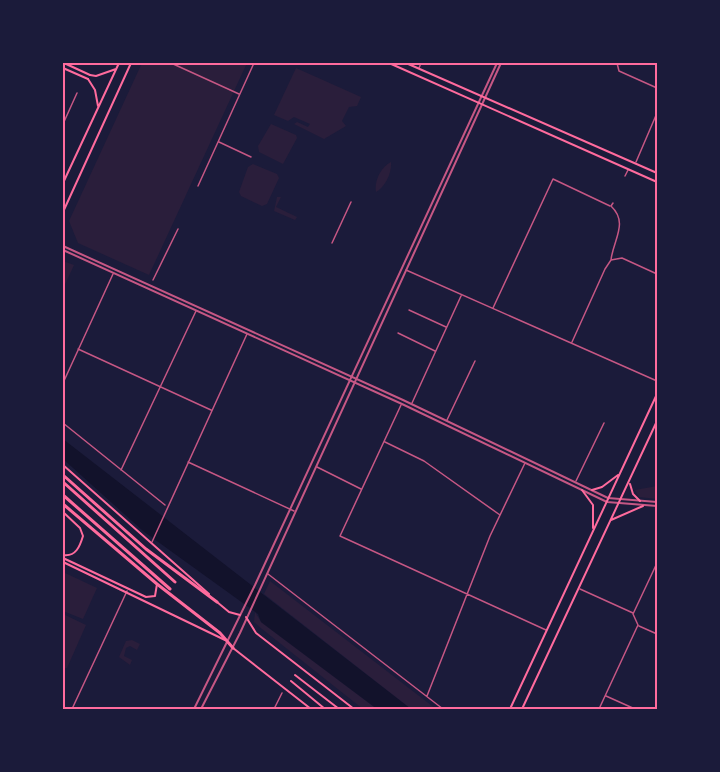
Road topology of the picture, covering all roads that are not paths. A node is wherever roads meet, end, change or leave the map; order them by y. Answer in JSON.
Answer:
{"nodes":[{"id":1,"x":63,"y":63,"type":"edge"},
{"id":2,"x":119,"y":63,"type":"edge"},
{"id":3,"x":131,"y":63,"type":"edge"},
{"id":4,"x":171,"y":63,"type":"edge"},
{"id":5,"x":254,"y":63,"type":"edge"},
{"id":6,"x":389,"y":63,"type":"edge"},
{"id":7,"x":406,"y":63,"type":"edge"},
{"id":8,"x":421,"y":63,"type":"edge"},
{"id":9,"x":499,"y":63,"type":"edge"},
{"id":10,"x":617,"y":63,"type":"edge"},
{"id":11,"x":63,"y":68,"type":"edge"},
{"id":12,"x":418,"y":68,"type":"junction"},
{"id":13,"x":116,"y":69,"type":"junction"},
{"id":14,"x":657,"y":88,"type":"edge"},
{"id":15,"x":77,"y":93,"type":"dead end"},
{"id":16,"x":240,"y":95,"type":"junction"},
{"id":17,"x":483,"y":97,"type":"junction"},
{"id":18,"x":480,"y":103,"type":"junction"},
{"id":19,"x":98,"y":108,"type":"junction"},
{"id":20,"x":657,"y":113,"type":"edge"},
{"id":21,"x":63,"y":124,"type":"edge"},
{"id":22,"x":218,"y":142,"type":"junction"},
{"id":23,"x":251,"y":157,"type":"dead end"},
{"id":24,"x":634,"y":164,"type":"junction"},
{"id":25,"x":628,"y":169,"type":"junction"},
{"id":26,"x":657,"y":173,"type":"edge"},
{"id":27,"x":625,"y":176,"type":"dead end"},
{"id":28,"x":657,"y":182,"type":"edge"},
{"id":29,"x":63,"y":183,"type":"edge"},
{"id":30,"x":198,"y":186,"type":"dead end"},
{"id":31,"x":351,"y":202,"type":"dead end"},
{"id":32,"x":63,"y":212,"type":"edge"},
{"id":33,"x":178,"y":230,"type":"dead end"},
{"id":34,"x":332,"y":243,"type":"dead end"},
{"id":35,"x":63,"y":246,"type":"edge"},
{"id":36,"x":63,"y":250,"type":"edge"},
{"id":37,"x":611,"y":260,"type":"junction"},
{"id":38,"x":405,"y":270,"type":"junction"},
{"id":39,"x":114,"y":273,"type":"junction"},
{"id":40,"x":657,"y":274,"type":"edge"},
{"id":41,"x":153,"y":280,"type":"dead end"},
{"id":42,"x":462,"y":295,"type":"junction"},
{"id":43,"x":493,"y":309,"type":"junction"},
{"id":44,"x":196,"y":310,"type":"junction"},
{"id":45,"x":409,"y":310,"type":"dead end"},
{"id":46,"x":447,"y":328,"type":"junction"},
{"id":47,"x":398,"y":333,"type":"dead end"},
{"id":48,"x":248,"y":334,"type":"junction"},
{"id":49,"x":572,"y":343,"type":"junction"},
{"id":50,"x":78,"y":349,"type":"junction"},
{"id":51,"x":436,"y":351,"type":"junction"},
{"id":52,"x":475,"y":361,"type":"dead end"},
{"id":53,"x":349,"y":378,"type":"junction"},
{"id":54,"x":354,"y":380,"type":"junction"},
{"id":55,"x":657,"y":381,"type":"edge"},
{"id":56,"x":63,"y":383,"type":"edge"},
{"id":57,"x":160,"y":387,"type":"junction"},
{"id":58,"x":657,"y":394,"type":"edge"},
{"id":59,"x":402,"y":404,"type":"junction"},
{"id":60,"x":412,"y":404,"type":"junction"},
{"id":61,"x":212,"y":410,"type":"junction"},
{"id":62,"x":447,"y":421,"type":"junction"},
{"id":63,"x":657,"y":421,"type":"edge"},
{"id":64,"x":63,"y":423,"type":"edge"},
{"id":65,"x":604,"y":423,"type":"dead end"},
{"id":66,"x":384,"y":442,"type":"junction"},
{"id":67,"x":188,"y":462,"type":"junction"},
{"id":68,"x":526,"y":462,"type":"junction"},
{"id":69,"x":63,"y":465,"type":"edge"},
{"id":70,"x":315,"y":466,"type":"junction"},
{"id":71,"x":121,"y":470,"type":"junction"},
{"id":72,"x":620,"y":472,"type":"junction"},
{"id":73,"x":63,"y":475,"type":"edge"},
{"id":74,"x":630,"y":481,"type":"junction"},
{"id":75,"x":63,"y":482,"type":"edge"},
{"id":76,"x":576,"y":482,"type":"junction"},
{"id":77,"x":362,"y":489,"type":"junction"},
{"id":78,"x":582,"y":490,"type":"junction"},
{"id":79,"x":592,"y":490,"type":"junction"},
{"id":80,"x":63,"y":495,"type":"edge"},
{"id":81,"x":607,"y":500,"type":"junction"},
{"id":82,"x":640,"y":501,"type":"junction"},
{"id":83,"x":620,"y":502,"type":"junction"},
{"id":84,"x":63,"y":504,"type":"edge"},
{"id":85,"x":657,"y":504,"type":"edge"},
{"id":86,"x":643,"y":506,"type":"junction"},
{"id":87,"x":167,"y":507,"type":"junction"},
{"id":88,"x":289,"y":509,"type":"junction"},
{"id":89,"x":294,"y":511,"type":"junction"},
{"id":90,"x":63,"y":512,"type":"edge"},
{"id":91,"x":500,"y":515,"type":"junction"},
{"id":92,"x":611,"y":520,"type":"junction"},
{"id":93,"x":593,"y":532,"type":"junction"},
{"id":94,"x":152,"y":542,"type":"junction"},
{"id":95,"x":63,"y":558,"type":"edge"},
{"id":96,"x":657,"y":564,"type":"edge"},
{"id":97,"x":267,"y":573,"type":"junction"},
{"id":98,"x":175,"y":582,"type":"dead end"},
{"id":99,"x":157,"y":584,"type":"junction"},
{"id":100,"x":170,"y":589,"type":"dead end"},
{"id":101,"x":579,"y":589,"type":"junction"},
{"id":102,"x":127,"y":591,"type":"junction"},
{"id":103,"x":467,"y":593,"type":"junction"},
{"id":104,"x":218,"y":602,"type":"junction"},
{"id":105,"x":633,"y":614,"type":"junction"},
{"id":106,"x":240,"y":615,"type":"junction"},
{"id":107,"x":246,"y":617,"type":"junction"},
{"id":108,"x":638,"y":625,"type":"junction"},
{"id":109,"x":547,"y":630,"type":"junction"},
{"id":110,"x":657,"y":634,"type":"edge"},
{"id":111,"x":227,"y":640,"type":"junction"},
{"id":112,"x":233,"y":648,"type":"junction"},
{"id":113,"x":295,"y":675,"type":"dead end"},
{"id":114,"x":291,"y":681,"type":"dead end"},
{"id":115,"x":282,"y":693,"type":"dead end"},
{"id":116,"x":605,"y":695,"type":"junction"},
{"id":117,"x":427,"y":696,"type":"junction"},
{"id":118,"x":72,"y":709,"type":"edge"},
{"id":119,"x":194,"y":709,"type":"edge"},
{"id":120,"x":201,"y":709,"type":"edge"},
{"id":121,"x":274,"y":709,"type":"edge"},
{"id":122,"x":311,"y":709,"type":"edge"},
{"id":123,"x":325,"y":709,"type":"edge"},
{"id":124,"x":339,"y":709,"type":"edge"},
{"id":125,"x":354,"y":709,"type":"edge"},
{"id":126,"x":443,"y":709,"type":"edge"},
{"id":127,"x":510,"y":709,"type":"edge"},
{"id":128,"x":522,"y":709,"type":"edge"},
{"id":129,"x":599,"y":709,"type":"edge"},
{"id":130,"x":635,"y":709,"type":"edge"}],
"edges":[{"from":1,"to":13,"type":"main road"},
{"from":2,"to":13,"type":"main road"},
{"from":3,"to":32,"type":"main road"},
{"from":4,"to":16,"type":"street"},
{"from":5,"to":16,"type":"street"},
{"from":6,"to":18,"type":"main road"},
{"from":7,"to":12,"type":"main road"},
{"from":8,"to":12,"type":"street"},
{"from":9,"to":17,"type":"street"},
{"from":10,"to":14,"type":"street"},
{"from":11,"to":19,"type":"main road"},
{"from":12,"to":17,"type":"main road"},
{"from":13,"to":19,"type":"main road"},
{"from":15,"to":21,"type":"street"},
{"from":16,"to":22,"type":"street"},
{"from":17,"to":18,"type":"street"},
{"from":17,"to":24,"type":"main road"},
{"from":18,"to":25,"type":"main road"},
{"from":18,"to":38,"type":"street"},
{"from":18,"to":53,"type":"street"},
{"from":19,"to":29,"type":"main road"},
{"from":20,"to":24,"type":"street"},
{"from":22,"to":23,"type":"street"},
{"from":22,"to":30,"type":"street"},
{"from":24,"to":26,"type":"main road"},
{"from":25,"to":27,"type":"street"},
{"from":25,"to":28,"type":"main road"},
{"from":31,"to":34,"type":"street"},
{"from":33,"to":41,"type":"street"},
{"from":35,"to":53,"type":"street"},
{"from":36,"to":39,"type":"street"},
{"from":37,"to":40,"type":"street"},
{"from":37,"to":43,"type":"street"},
{"from":37,"to":49,"type":"street"},
{"from":38,"to":42,"type":"street"},
{"from":38,"to":54,"type":"street"},
{"from":39,"to":44,"type":"street"},
{"from":39,"to":50,"type":"street"},
{"from":42,"to":43,"type":"street"},
{"from":42,"to":46,"type":"street"},
{"from":43,"to":49,"type":"street"},
{"from":44,"to":48,"type":"street"},
{"from":44,"to":57,"type":"street"},
{"from":45,"to":46,"type":"street"},
{"from":46,"to":51,"type":"street"},
{"from":47,"to":51,"type":"street"},
{"from":48,"to":53,"type":"street"},
{"from":48,"to":61,"type":"street"},
{"from":49,"to":55,"type":"street"},
{"from":50,"to":56,"type":"street"},
{"from":50,"to":57,"type":"street"},
{"from":51,"to":60,"type":"street"},
{"from":52,"to":62,"type":"street"},
{"from":53,"to":54,"type":"street"},
{"from":53,"to":88,"type":"street"},
{"from":54,"to":59,"type":"street"},
{"from":54,"to":60,"type":"street"},
{"from":54,"to":70,"type":"street"},
{"from":57,"to":61,"type":"street"},
{"from":57,"to":71,"type":"street"},
{"from":58,"to":72,"type":"main road"},
{"from":59,"to":66,"type":"street"},
{"from":59,"to":68,"type":"street"},
{"from":60,"to":62,"type":"street"},
{"from":61,"to":67,"type":"street"},
{"from":62,"to":76,"type":"street"},
{"from":63,"to":74,"type":"main road"},
{"from":64,"to":71,"type":"street"},
{"from":65,"to":76,"type":"street"},
{"from":66,"to":77,"type":"street"},
{"from":66,"to":91,"type":"street"},
{"from":67,"to":87,"type":"street"},
{"from":67,"to":88,"type":"street"},
{"from":68,"to":78,"type":"street"},
{"from":68,"to":91,"type":"street"},
{"from":69,"to":94,"type":"main road"},
{"from":70,"to":77,"type":"street"},
{"from":70,"to":89,"type":"street"},
{"from":71,"to":87,"type":"street"},
{"from":72,"to":79,"type":"main road"},
{"from":72,"to":81,"type":"main road"},
{"from":73,"to":104,"type":"highway"},
{"from":74,"to":82,"type":"main road"},
{"from":74,"to":83,"type":"main road"},
{"from":75,"to":98,"type":"highway"},
{"from":76,"to":79,"type":"street"},
{"from":77,"to":103,"type":"street"},
{"from":78,"to":81,"type":"street"},
{"from":78,"to":93,"type":"main road"},
{"from":79,"to":81,"type":"street"},
{"from":80,"to":100,"type":"highway"},
{"from":81,"to":83,"type":"street"},
{"from":81,"to":93,"type":"main road"},
{"from":82,"to":83,"type":"street"},
{"from":82,"to":85,"type":"street"},
{"from":83,"to":86,"type":"street"},
{"from":83,"to":92,"type":"main road"},
{"from":84,"to":99,"type":"highway"},
{"from":85,"to":86,"type":"street"},
{"from":86,"to":92,"type":"main road"},
{"from":87,"to":94,"type":"street"},
{"from":88,"to":89,"type":"street"},
{"from":88,"to":106,"type":"street"},
{"from":89,"to":97,"type":"street"},
{"from":90,"to":95,"type":"main road"},
{"from":91,"to":103,"type":"street"},
{"from":92,"to":101,"type":"main road"},
{"from":93,"to":109,"type":"main road"},
{"from":94,"to":104,"type":"main road"},
{"from":95,"to":99,"type":"main road"},
{"from":95,"to":102,"type":"main road"},
{"from":96,"to":105,"type":"street"},
{"from":97,"to":107,"type":"street"},
{"from":97,"to":117,"type":"street"},
{"from":99,"to":111,"type":"highway"},
{"from":101,"to":105,"type":"street"},
{"from":101,"to":128,"type":"main road"},
{"from":102,"to":111,"type":"main road"},
{"from":102,"to":118,"type":"street"},
{"from":103,"to":109,"type":"street"},
{"from":103,"to":117,"type":"street"},
{"from":104,"to":106,"type":"main road"},
{"from":105,"to":108,"type":"street"},
{"from":106,"to":111,"type":"street"},
{"from":107,"to":112,"type":"street"},
{"from":107,"to":125,"type":"main road"},
{"from":108,"to":110,"type":"street"},
{"from":108,"to":116,"type":"street"},
{"from":109,"to":127,"type":"main road"},
{"from":111,"to":112,"type":"highway"},
{"from":111,"to":119,"type":"street"},
{"from":112,"to":120,"type":"street"},
{"from":112,"to":122,"type":"main road"},
{"from":113,"to":124,"type":"main road"},
{"from":114,"to":123,"type":"main road"},
{"from":115,"to":121,"type":"street"},
{"from":116,"to":129,"type":"street"},
{"from":116,"to":130,"type":"street"},
{"from":117,"to":126,"type":"street"}]}
